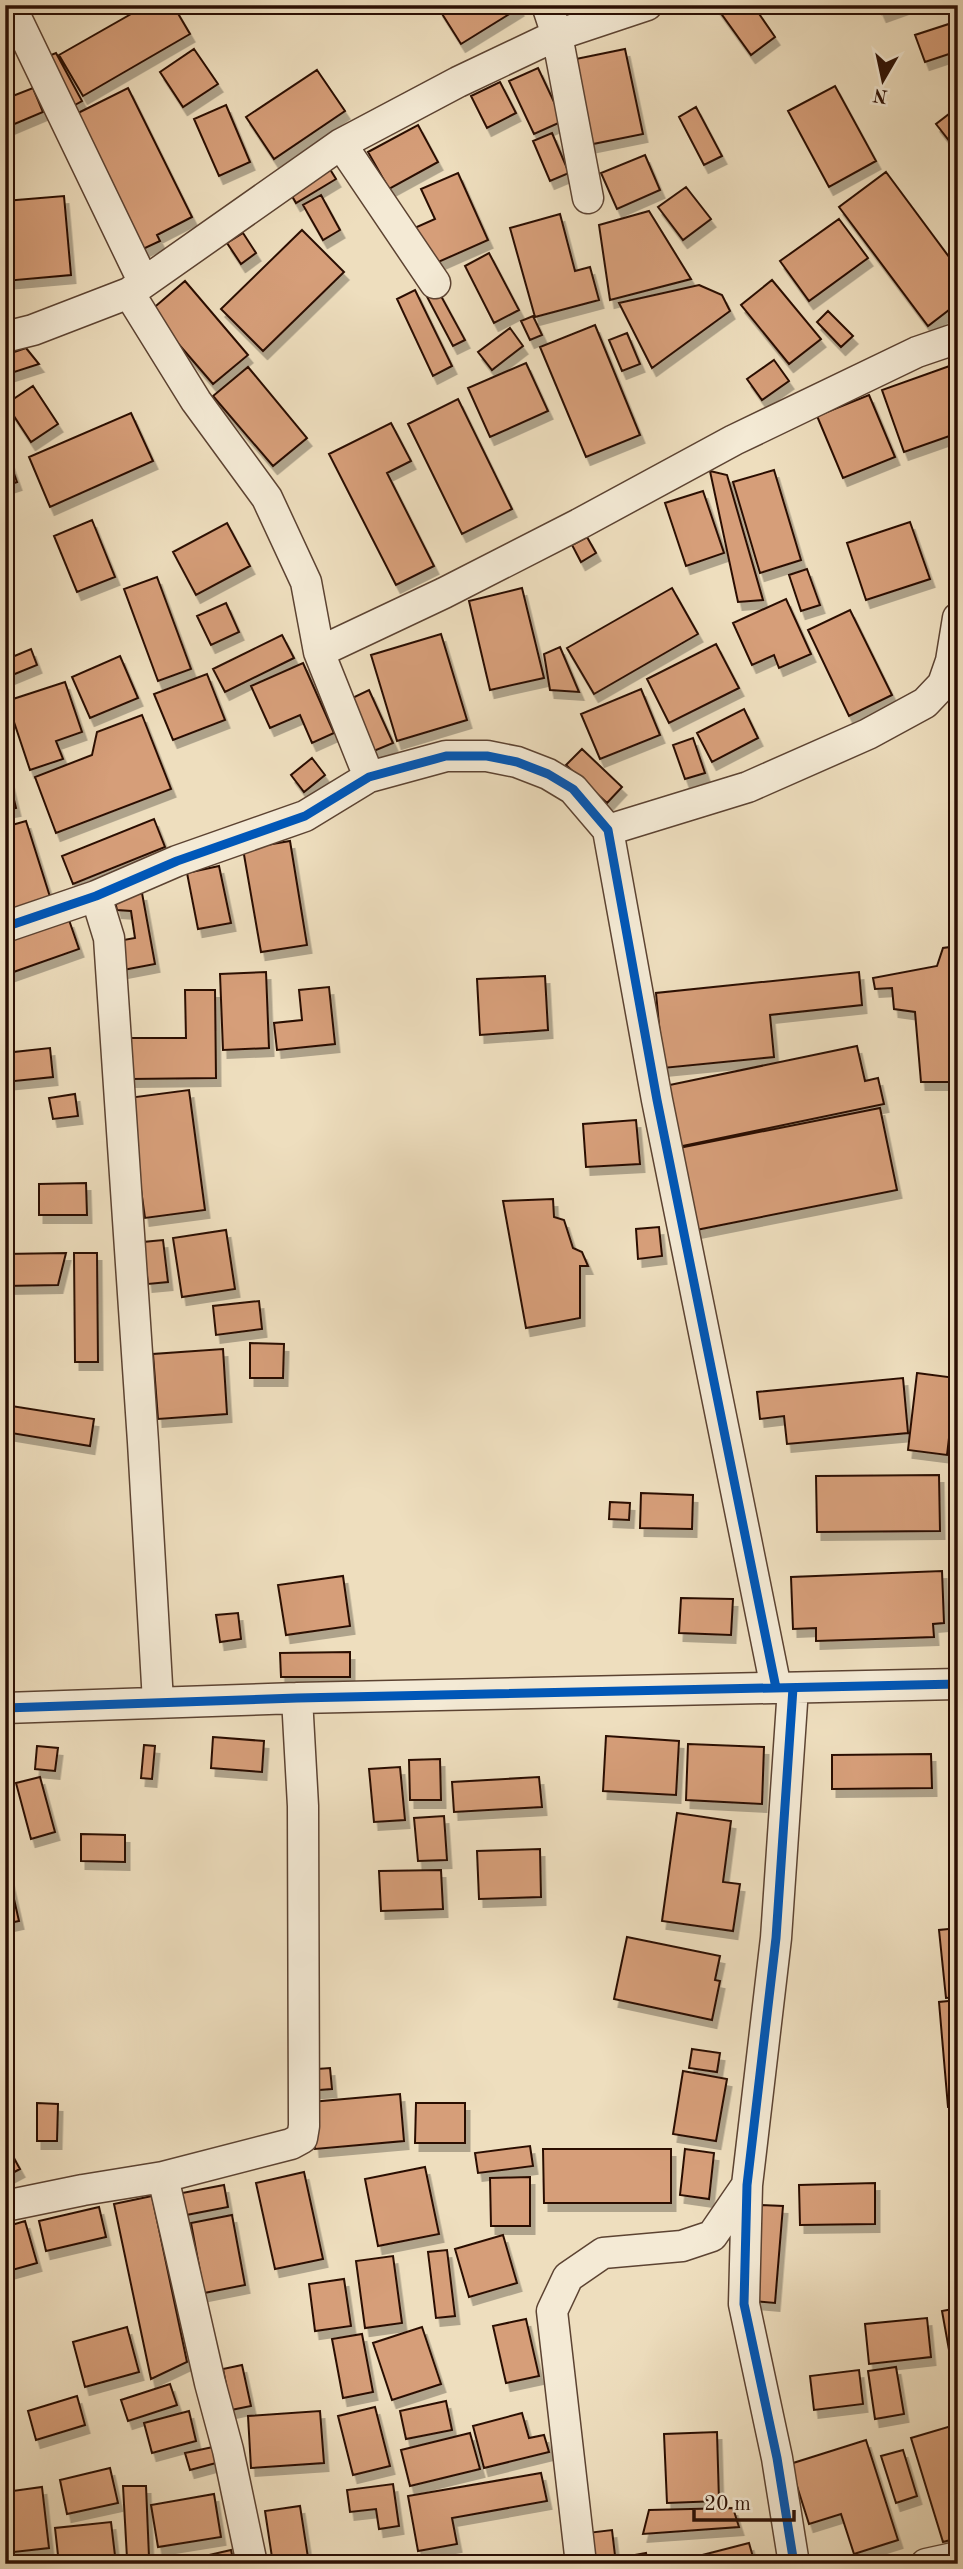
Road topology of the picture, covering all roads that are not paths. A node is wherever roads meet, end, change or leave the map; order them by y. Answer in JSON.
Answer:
{"nodes":[{"id":1,"x":10,"y":5,"type":"edge"},
{"id":2,"x":547,"y":5,"type":"edge"},
{"id":3,"x":647,"y":5,"type":"edge"},
{"id":4,"x":557,"y":35,"type":"junction"},
{"id":5,"x":341,"y":144,"type":"junction"},
{"id":6,"x":588,"y":198,"type":"dead end"},
{"id":7,"x":435,"y":283,"type":"dead end"},
{"id":8,"x":136,"y":287,"type":"junction"},
{"id":9,"x":5,"y":337,"type":"edge"},
{"id":10,"x":958,"y":338,"type":"edge"},
{"id":11,"x":958,"y":618,"type":"edge"},
{"id":12,"x":319,"y":652,"type":"junction"},
{"id":13,"x":369,"y":777,"type":"junction"},
{"id":14,"x":608,"y":830,"type":"junction"},
{"id":15,"x":96,"y":896,"type":"junction"},
{"id":16,"x":5,"y":927,"type":"edge"},
{"id":17,"x":958,"y":1684,"type":"edge"},
{"id":18,"x":784,"y":1688,"type":"junction"},
{"id":19,"x":297,"y":1698,"type":"junction"},
{"id":20,"x":158,"y":1702,"type":"junction"},
{"id":21,"x":5,"y":1708,"type":"edge"},
{"id":22,"x":163,"y":2178,"type":"junction"},
{"id":23,"x":747,"y":2185,"type":"junction"},
{"id":24,"x":5,"y":2206,"type":"edge"},
{"id":25,"x":958,"y":2557,"type":"edge"},
{"id":26,"x":252,"y":2564,"type":"edge"},
{"id":27,"x":581,"y":2564,"type":"edge"},
{"id":28,"x":794,"y":2564,"type":"edge"},
{"id":29,"x":926,"y":2564,"type":"edge"}],
"edges":[{"from":1,"to":8,"type":"street"},
{"from":2,"to":4,"type":"street"},
{"from":3,"to":4,"type":"street"},
{"from":4,"to":5,"type":"street"},
{"from":4,"to":6,"type":"street"},
{"from":5,"to":7,"type":"street"},
{"from":5,"to":8,"type":"street"},
{"from":8,"to":9,"type":"street"},
{"from":8,"to":12,"type":"street"},
{"from":10,"to":12,"type":"street"},
{"from":11,"to":14,"type":"street"},
{"from":12,"to":13,"type":"street"},
{"from":13,"to":14,"type":"street"},
{"from":13,"to":15,"type":"street"},
{"from":14,"to":18,"type":"street"},
{"from":15,"to":16,"type":"street"},
{"from":15,"to":20,"type":"street"},
{"from":17,"to":18,"type":"street"},
{"from":18,"to":19,"type":"street"},
{"from":18,"to":23,"type":"street"},
{"from":19,"to":20,"type":"street"},
{"from":19,"to":22,"type":"street"},
{"from":20,"to":21,"type":"street"},
{"from":22,"to":24,"type":"street"},
{"from":22,"to":26,"type":"street"},
{"from":23,"to":27,"type":"street"},
{"from":23,"to":28,"type":"street"},
{"from":25,"to":29,"type":"street"}]}
